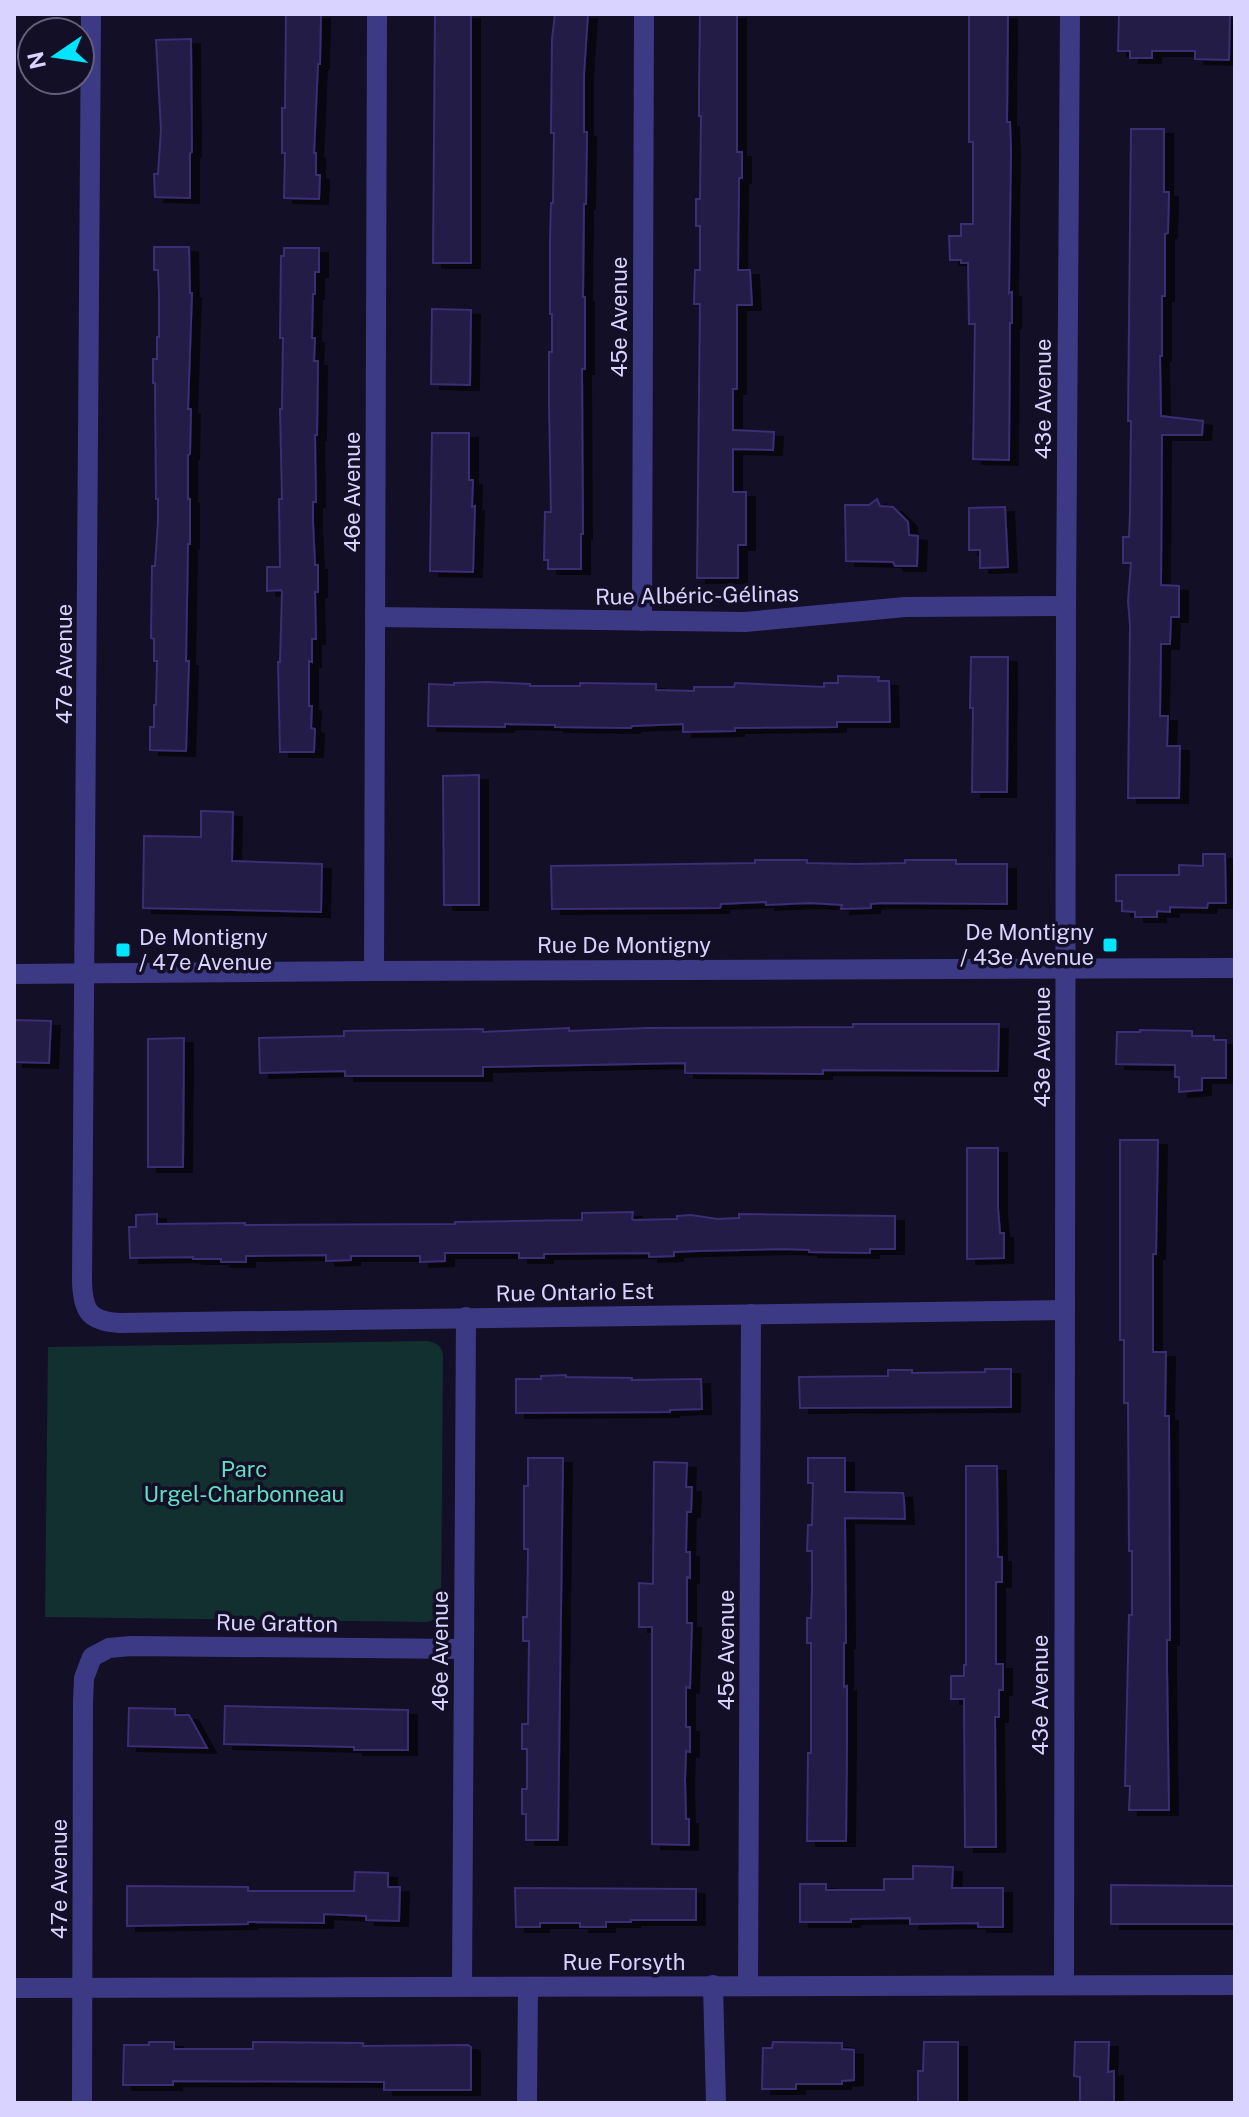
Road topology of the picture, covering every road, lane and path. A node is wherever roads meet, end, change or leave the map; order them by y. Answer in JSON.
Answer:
{"nodes":[{"id":1,"x":91,"y":14,"type":"edge"},
{"id":2,"x":377,"y":14,"type":"edge"},
{"id":3,"x":644,"y":14,"type":"edge"},
{"id":4,"x":1070,"y":14,"type":"edge"},
{"id":5,"x":1066,"y":606,"type":"junction"},
{"id":6,"x":375,"y":617,"type":"junction"},
{"id":7,"x":642,"y":621,"type":"junction"},
{"id":8,"x":1066,"y":967,"type":"junction"},
{"id":9,"x":1235,"y":968,"type":"edge"},
{"id":10,"x":374,"y":971,"type":"junction"},
{"id":11,"x":14,"y":974,"type":"edge"},
{"id":12,"x":86,"y":975,"type":"junction"},
{"id":13,"x":1065,"y":1310,"type":"junction"},
{"id":14,"x":89,"y":1314,"type":"joint"},
{"id":15,"x":751,"y":1314,"type":"junction"},
{"id":16,"x":466,"y":1317,"type":"junction"},
{"id":17,"x":464,"y":1649,"type":"junction"},
{"id":18,"x":92,"y":1657,"type":"joint"},
{"id":19,"x":1064,"y":1984,"type":"junction"},
{"id":20,"x":713,"y":1985,"type":"junction"},
{"id":21,"x":748,"y":1985,"type":"junction"},
{"id":22,"x":1235,"y":1985,"type":"edge"},
{"id":23,"x":462,"y":1986,"type":"junction"},
{"id":24,"x":528,"y":1987,"type":"junction"},
{"id":25,"x":14,"y":1988,"type":"edge"},
{"id":26,"x":83,"y":1988,"type":"junction"},
{"id":27,"x":82,"y":2103,"type":"edge"},
{"id":28,"x":527,"y":2103,"type":"edge"},
{"id":29,"x":716,"y":2103,"type":"edge"}],
"edges":[{"from":1,"to":12,"type":"street","name":"47e Avenue"},
{"from":2,"to":6,"type":"street","name":"46e Avenue"},
{"from":3,"to":7,"type":"street","name":"45e Avenue"},
{"from":4,"to":5,"type":"street","name":"43e Avenue"},
{"from":5,"to":7,"type":"street","name":"Rue Albéric-Gélinas"},
{"from":5,"to":8,"type":"street","name":"43e Avenue"},
{"from":6,"to":7,"type":"street","name":"Rue Albéric-Gélinas"},
{"from":6,"to":10,"type":"street","name":"46e Avenue"},
{"from":8,"to":9,"type":"street","name":"Rue De Montigny"},
{"from":8,"to":10,"type":"street","name":"Rue De Montigny"},
{"from":8,"to":13,"type":"street","name":"43e Avenue"},
{"from":10,"to":12,"type":"street","name":"Rue De Montigny"},
{"from":11,"to":12,"type":"street","name":"Rue De Montigny"},
{"from":12,"to":14,"type":"street","name":"47e Avenue"},
{"from":13,"to":15,"type":"street","name":"Rue Ontario Est"},
{"from":13,"to":19,"type":"street","name":"43e Avenue"},
{"from":14,"to":16,"type":"street","name":"Rue Ontario Est"},
{"from":15,"to":16,"type":"street","name":"Rue Ontario Est"},
{"from":15,"to":21,"type":"street","name":"45e Avenue"},
{"from":16,"to":17,"type":"street","name":"46e Avenue"},
{"from":17,"to":18,"type":"street","name":"Rue Gratton"},
{"from":17,"to":23,"type":"street","name":"46e Avenue"},
{"from":18,"to":26,"type":"street","name":"47e Avenue"},
{"from":19,"to":21,"type":"street","name":"Rue Forsyth"},
{"from":19,"to":22,"type":"street","name":"Rue Forsyth"},
{"from":20,"to":21,"type":"street","name":"Rue Forsyth"},
{"from":20,"to":24,"type":"street","name":"Rue Forsyth"},
{"from":20,"to":29,"type":"street"},
{"from":23,"to":24,"type":"street","name":"Rue Forsyth"},
{"from":23,"to":26,"type":"street","name":"Rue Forsyth"},
{"from":24,"to":28,"type":"street"},
{"from":25,"to":26,"type":"street","name":"Rue Forsyth"},
{"from":26,"to":27,"type":"street","name":"47e Avenue"}]}
